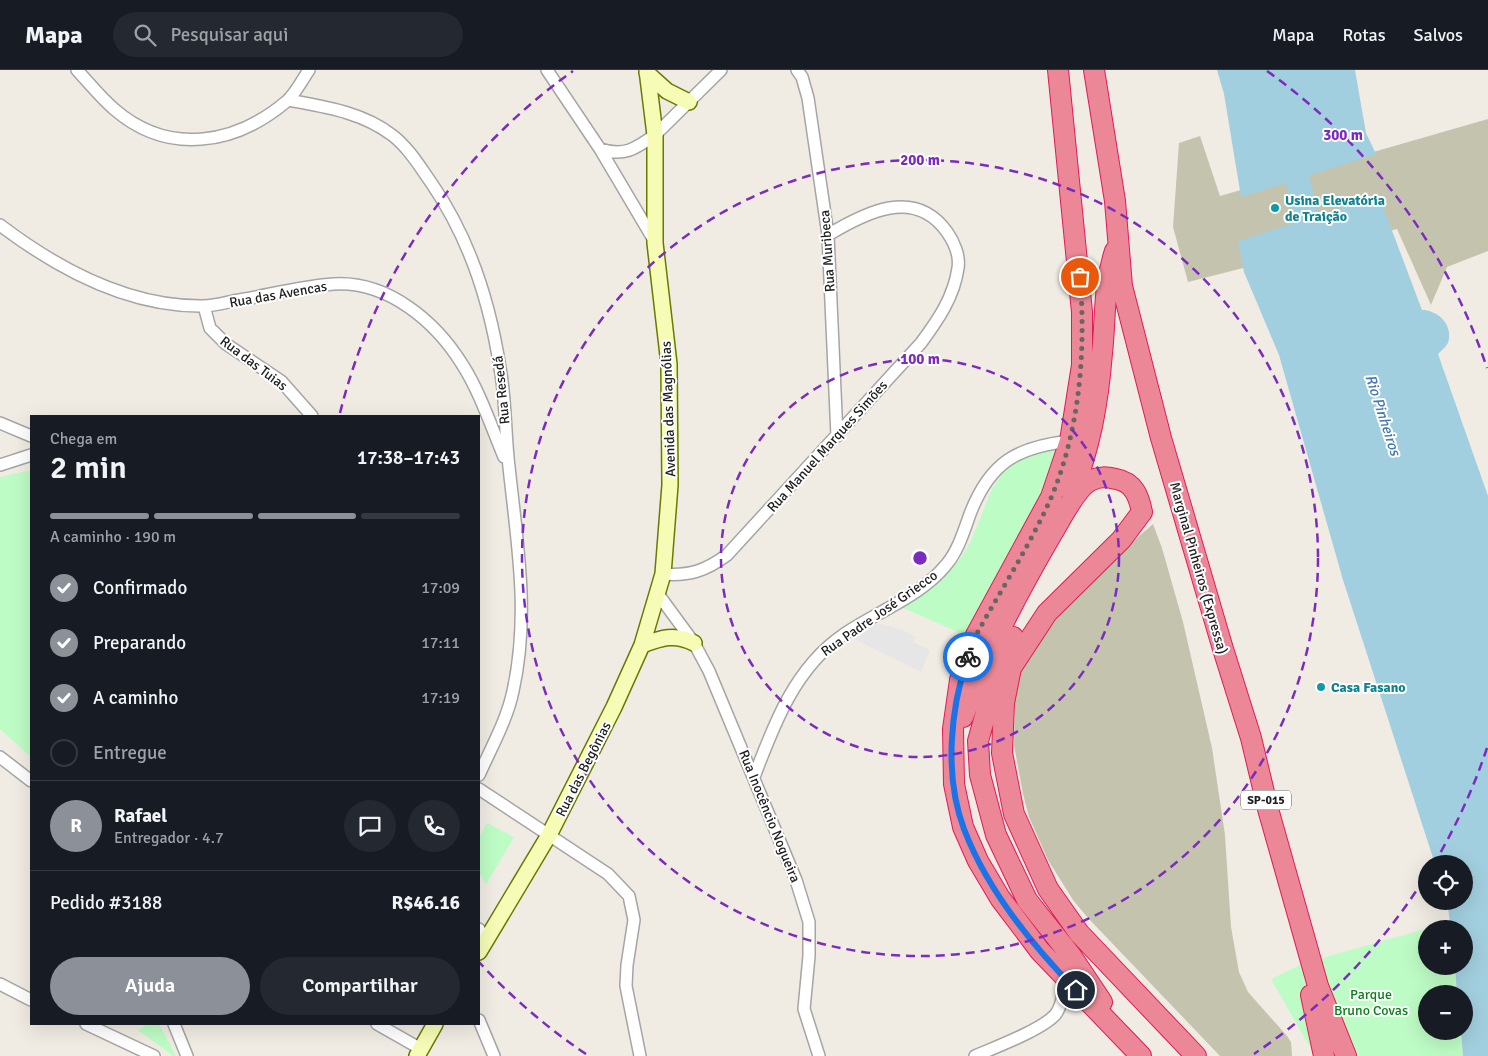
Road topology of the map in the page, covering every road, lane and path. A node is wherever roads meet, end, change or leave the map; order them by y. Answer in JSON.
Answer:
{"nodes":[{"id":1,"x":77,"y":70,"type":"edge"},
{"id":2,"x":309,"y":70,"type":"edge"},
{"id":3,"x":547,"y":70,"type":"edge"},
{"id":4,"x":721,"y":70,"type":"edge"},
{"id":5,"x":797,"y":70,"type":"edge"},
{"id":6,"x":1058,"y":70,"type":"edge"},
{"id":7,"x":1087,"y":70,"type":"edge"},
{"id":8,"x":1094,"y":70,"type":"edge"},
{"id":9,"x":647,"y":71,"type":"edge"},
{"id":10,"x":288,"y":100,"type":"junction"},
{"id":11,"x":689,"y":102,"type":"junction"},
{"id":12,"x":1099,"y":105,"type":"junction"},
{"id":13,"x":655,"y":135,"type":"junction"},
{"id":14,"x":600,"y":149,"type":"junction"},
{"id":15,"x":0,"y":225,"type":"edge"},
{"id":16,"x":828,"y":236,"type":"junction"},
{"id":17,"x":1119,"y":241,"type":"junction"},
{"id":18,"x":656,"y":244,"type":"junction"},
{"id":19,"x":204,"y":306,"type":"junction"},
{"id":20,"x":311,"y":415,"type":"edge"},
{"id":21,"x":0,"y":423,"type":"edge"},
{"id":22,"x":30,"y":436,"type":"edge"},
{"id":23,"x":837,"y":436,"type":"junction"},
{"id":24,"x":1070,"y":441,"type":"junction"},
{"id":25,"x":30,"y":455,"type":"edge"},
{"id":26,"x":0,"y":465,"type":"edge"},
{"id":27,"x":509,"y":467,"type":"junction"},
{"id":28,"x":1067,"y":508,"type":"junction"},
{"id":29,"x":663,"y":574,"type":"junction"},
{"id":30,"x":658,"y":594,"type":"junction"},
{"id":31,"x":694,"y":643,"type":"junction"},
{"id":32,"x":642,"y":646,"type":"junction"},
{"id":33,"x":1011,"y":668,"type":"junction"},
{"id":34,"x":953,"y":745,"type":"junction"},
{"id":35,"x":0,"y":757,"type":"edge"},
{"id":36,"x":480,"y":773,"type":"edge"},
{"id":37,"x":754,"y":777,"type":"junction"},
{"id":38,"x":30,"y":780,"type":"edge"},
{"id":39,"x":480,"y":790,"type":"edge"},
{"id":40,"x":548,"y":835,"type":"junction"},
{"id":41,"x":1304,"y":938,"type":"junction"},
{"id":42,"x":481,"y":941,"type":"edge"},
{"id":43,"x":1064,"y":977,"type":"junction"},
{"id":44,"x":0,"y":984,"type":"edge"},
{"id":45,"x":30,"y":999,"type":"edge"},
{"id":46,"x":480,"y":1022,"type":"edge"},
{"id":47,"x":88,"y":1025,"type":"edge"},
{"id":48,"x":174,"y":1025,"type":"edge"},
{"id":49,"x":378,"y":1025,"type":"edge"},
{"id":50,"x":435,"y":1025,"type":"edge"},
{"id":51,"x":1127,"y":1041,"type":"junction"},
{"id":52,"x":419,"y":1052,"type":"edge"},
{"id":53,"x":154,"y":1056,"type":"edge"},
{"id":54,"x":187,"y":1056,"type":"edge"},
{"id":55,"x":494,"y":1056,"type":"edge"},
{"id":56,"x":640,"y":1056,"type":"edge"},
{"id":57,"x":819,"y":1056,"type":"edge"},
{"id":58,"x":975,"y":1056,"type":"edge"},
{"id":59,"x":1141,"y":1056,"type":"edge"},
{"id":60,"x":1196,"y":1056,"type":"edge"},
{"id":61,"x":1324,"y":1056,"type":"edge"},
{"id":62,"x":1346,"y":1056,"type":"edge"}],
"edges":[{"from":1,"to":10,"type":"street"},
{"from":2,"to":10,"type":"street"},
{"from":3,"to":14,"type":"street","name":"Avenida das Magnólias"},
{"from":4,"to":11,"type":"street"},
{"from":5,"to":16,"type":"street","name":"Rua Muribeca"},
{"from":6,"to":24,"type":"highway"},
{"from":7,"to":12,"type":"highway"},
{"from":8,"to":12,"type":"highway","name":"Marginal Pinheiros (Expressa)","number":"SP-015"},
{"from":9,"to":11,"type":"main road"},
{"from":9,"to":13,"type":"main road","name":"Avenida das Magnólias"},
{"from":10,"to":27,"type":"street","name":"Rua Resedá"},
{"from":11,"to":13,"type":"street"},
{"from":12,"to":17,"type":"highway","name":"Marginal Pinheiros (Expressa)","number":"SP-015"},
{"from":13,"to":14,"type":"street"},
{"from":13,"to":18,"type":"main road","name":"Avenida das Magnólias"},
{"from":14,"to":18,"type":"street","name":"Avenida das Magnólias"},
{"from":15,"to":19,"type":"street","name":"Rua das Avencas"},
{"from":16,"to":23,"type":"street","name":"Rua Muribeca"},
{"from":16,"to":23,"type":"street","name":"Rua Manuel Marques Simões"},
{"from":17,"to":28,"type":"highway"},
{"from":17,"to":41,"type":"highway","name":"Marginal Pinheiros (Expressa)","number":"SP-015"},
{"from":18,"to":29,"type":"main road","name":"Avenida das Magnólias"},
{"from":19,"to":20,"type":"street","name":"Rua das Tuias"},
{"from":19,"to":27,"type":"street","name":"Rua das Avencas"},
{"from":21,"to":22,"type":"street"},
{"from":23,"to":29,"type":"street","name":"Rua Manuel Marques Simões"},
{"from":24,"to":34,"type":"highway"},
{"from":24,"to":37,"type":"street","name":"Rua Padre José Griecco"},
{"from":25,"to":26,"type":"street"},
{"from":27,"to":36,"type":"street","name":"Rua Resedá"},
{"from":28,"to":33,"type":"highway"},
{"from":28,"to":34,"type":"highway"},
{"from":29,"to":30,"type":"main road","name":"Rua das Begônias"},
{"from":30,"to":31,"type":"street","name":"Rua Inocêncio Nogueira"},
{"from":30,"to":32,"type":"main road","name":"Rua das Begônias"},
{"from":31,"to":32,"type":"main road"},
{"from":31,"to":37,"type":"street","name":"Rua Inocêncio Nogueira"},
{"from":32,"to":40,"type":"main road","name":"Rua das Begônias"},
{"from":33,"to":51,"type":"highway"},
{"from":33,"to":60,"type":"highway"},
{"from":34,"to":43,"type":"highway"},
{"from":35,"to":38,"type":"street"},
{"from":37,"to":57,"type":"street","name":"Rua Inocêncio Nogueira"},
{"from":39,"to":40,"type":"street"},
{"from":40,"to":42,"type":"main road","name":"Rua das Begônias"},
{"from":40,"to":56,"type":"street"},
{"from":41,"to":61,"type":"highway"},
{"from":41,"to":62,"type":"highway","name":"Marginal Pinheiros (Expressa)","number":"SP-015"},
{"from":43,"to":51,"type":"highway"},
{"from":43,"to":58,"type":"street"},
{"from":44,"to":45,"type":"street"},
{"from":46,"to":55,"type":"street"},
{"from":47,"to":53,"type":"street"},
{"from":48,"to":54,"type":"street"},
{"from":49,"to":52,"type":"street"},
{"from":50,"to":52,"type":"main road"},
{"from":51,"to":59,"type":"highway"}]}
